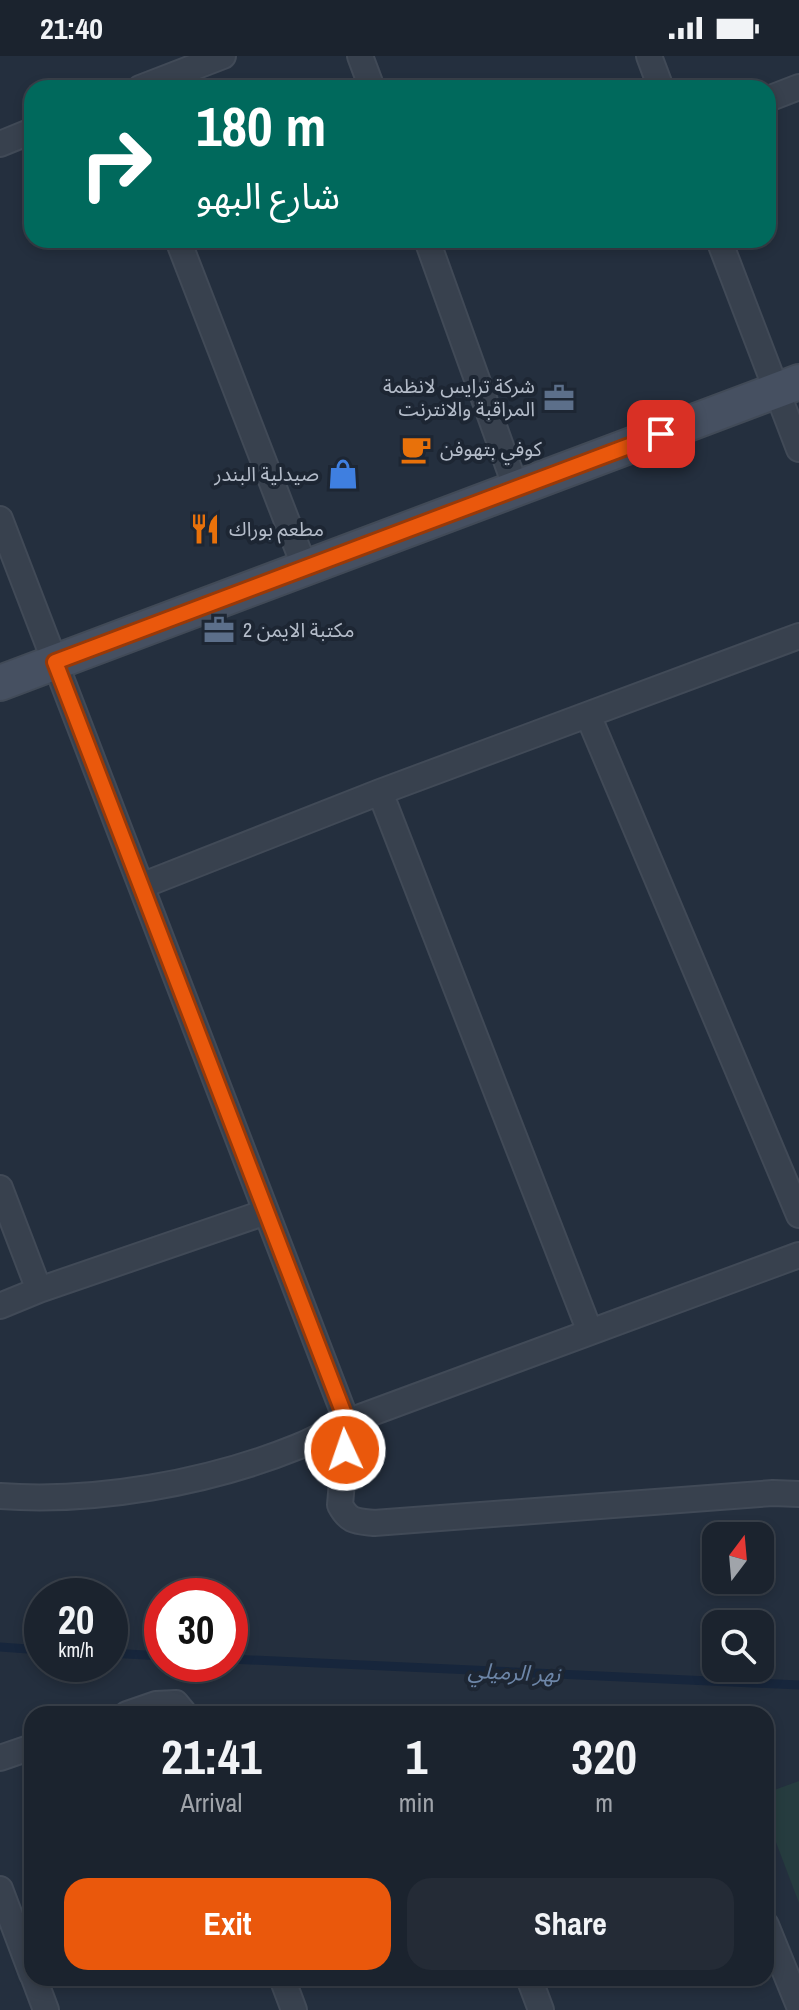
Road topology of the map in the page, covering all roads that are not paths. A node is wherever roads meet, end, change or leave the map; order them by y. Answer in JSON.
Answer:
{"nodes":[{"id":1,"x":223,"y":56,"type":"edge"},
{"id":2,"x":360,"y":56,"type":"edge"},
{"id":3,"x":649,"y":56,"type":"edge"},
{"id":4,"x":161,"y":80,"type":"edge"},
{"id":5,"x":369,"y":80,"type":"edge"},
{"id":6,"x":658,"y":80,"type":"edge"},
{"id":7,"x":799,"y":87,"type":"edge"},
{"id":8,"x":776,"y":96,"type":"edge"},
{"id":9,"x":24,"y":134,"type":"edge"},
{"id":10,"x":0,"y":144,"type":"edge"},
{"id":11,"x":181,"y":248,"type":"edge"},
{"id":12,"x":430,"y":248,"type":"edge"},
{"id":13,"x":723,"y":248,"type":"edge"},
{"id":14,"x":788,"y":386,"type":"edge"},
{"id":15,"x":799,"y":449,"type":"edge"},
{"id":16,"x":516,"y":488,"type":"junction"},
{"id":17,"x":0,"y":519,"type":"edge"},
{"id":18,"x":305,"y":568,"type":"junction"},
{"id":19,"x":799,"y":636,"type":"edge"},
{"id":20,"x":55,"y":662,"type":"junction"},
{"id":21,"x":0,"y":683,"type":"edge"},
{"id":22,"x":588,"y":715,"type":"junction"},
{"id":23,"x":380,"y":792,"type":"junction"},
{"id":24,"x":141,"y":886,"type":"junction"},
{"id":25,"x":0,"y":1188,"type":"edge"},
{"id":26,"x":266,"y":1212,"type":"junction"},
{"id":27,"x":799,"y":1215,"type":"edge"},
{"id":28,"x":799,"y":1255,"type":"edge"},
{"id":29,"x":39,"y":1290,"type":"junction"},
{"id":30,"x":0,"y":1306,"type":"edge"},
{"id":31,"x":590,"y":1332,"type":"junction"},
{"id":32,"x":347,"y":1422,"type":"junction"},
{"id":33,"x":799,"y":1494,"type":"edge"},
{"id":34,"x":0,"y":1496,"type":"edge"},
{"id":35,"x":150,"y":1706,"type":"edge"},
{"id":36,"x":178,"y":1706,"type":"edge"},
{"id":37,"x":24,"y":1750,"type":"edge"},
{"id":38,"x":0,"y":1758,"type":"edge"},
{"id":39,"x":0,"y":1889,"type":"edge"},
{"id":40,"x":774,"y":1935,"type":"edge"},
{"id":41,"x":24,"y":1952,"type":"edge"},
{"id":42,"x":790,"y":1955,"type":"edge"},
{"id":43,"x":37,"y":1986,"type":"edge"},
{"id":44,"x":285,"y":1986,"type":"edge"},
{"id":45,"x":532,"y":1986,"type":"edge"},
{"id":46,"x":799,"y":2006,"type":"edge"},
{"id":47,"x":46,"y":2010,"type":"edge"},
{"id":48,"x":294,"y":2010,"type":"edge"},
{"id":49,"x":541,"y":2010,"type":"edge"}],
"edges":[{"from":1,"to":4,"type":"street"},
{"from":2,"to":5,"type":"street"},
{"from":3,"to":6,"type":"street"},
{"from":7,"to":8,"type":"street"},
{"from":9,"to":10,"type":"street"},
{"from":11,"to":18,"type":"street"},
{"from":12,"to":16,"type":"street"},
{"from":13,"to":14,"type":"street"},
{"from":14,"to":15,"type":"street"},
{"from":14,"to":16,"type":"street"},
{"from":16,"to":18,"type":"street"},
{"from":17,"to":20,"type":"street"},
{"from":18,"to":20,"type":"street"},
{"from":19,"to":22,"type":"street"},
{"from":20,"to":21,"type":"street"},
{"from":20,"to":24,"type":"street"},
{"from":22,"to":23,"type":"street"},
{"from":22,"to":27,"type":"street"},
{"from":23,"to":24,"type":"street"},
{"from":23,"to":31,"type":"street"},
{"from":24,"to":26,"type":"street"},
{"from":25,"to":29,"type":"street"},
{"from":26,"to":29,"type":"street"},
{"from":26,"to":32,"type":"street"},
{"from":28,"to":31,"type":"street"},
{"from":29,"to":30,"type":"street"},
{"from":31,"to":32,"type":"street"},
{"from":32,"to":33,"type":"street"},
{"from":32,"to":34,"type":"street"},
{"from":35,"to":36,"type":"street"},
{"from":37,"to":38,"type":"street"},
{"from":39,"to":41,"type":"street"},
{"from":40,"to":42,"type":"street"},
{"from":42,"to":46,"type":"street"},
{"from":43,"to":47,"type":"street"},
{"from":44,"to":48,"type":"street"},
{"from":45,"to":49,"type":"street"}]}
